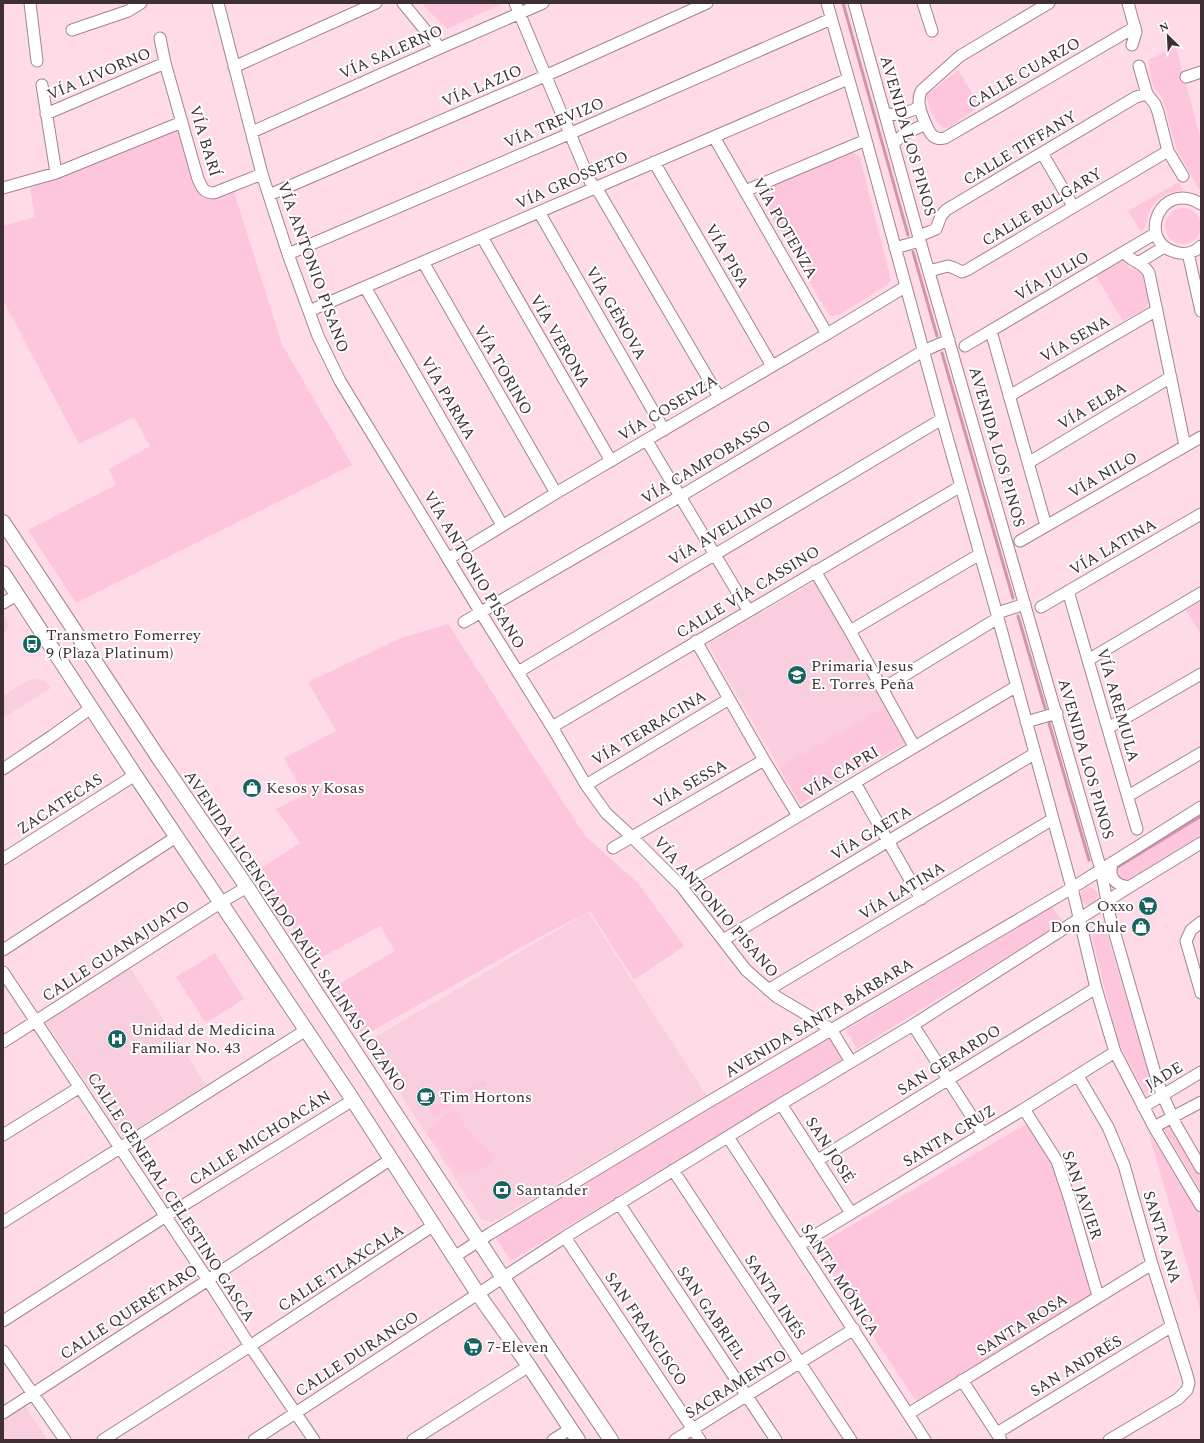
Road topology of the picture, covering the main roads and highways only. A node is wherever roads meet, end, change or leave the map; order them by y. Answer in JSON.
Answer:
{"nodes":[{"id":1,"x":3,"y":522,"type":"edge"},
{"id":2,"x":3,"y":573,"type":"edge"},
{"id":3,"x":574,"y":1435,"type":"edge"},
{"id":4,"x":611,"y":1440,"type":"edge"}],
"edges":[{"from":1,"to":4,"type":"main road","name":"AVENIDA LICENCIADO RAÚL SALINAS LOZANO"},
{"from":2,"to":3,"type":"main road"}]}
